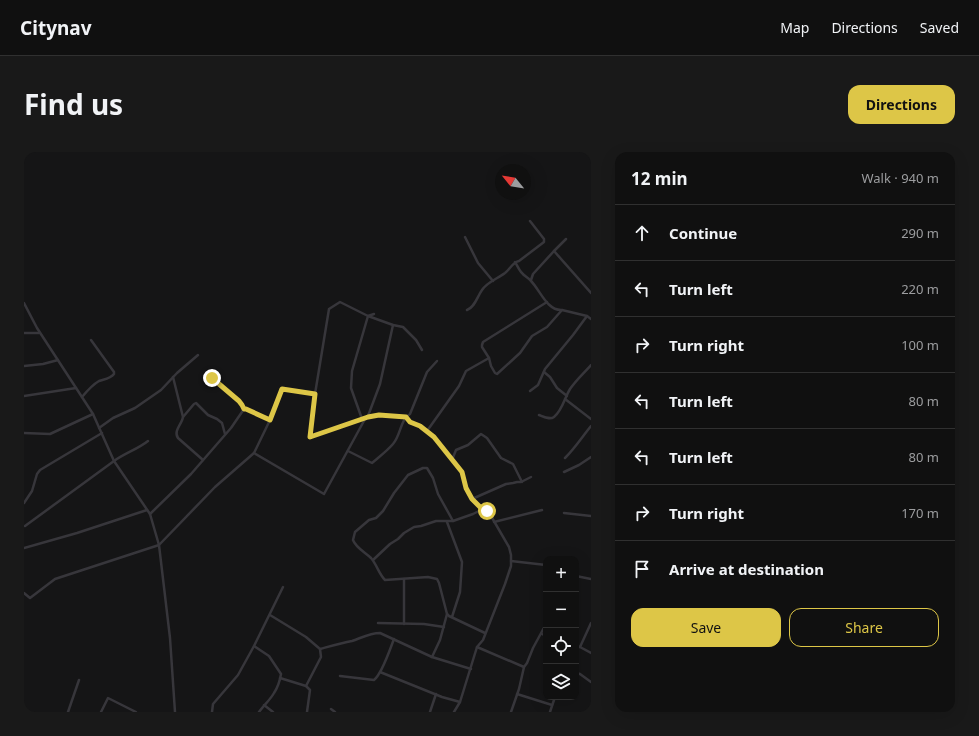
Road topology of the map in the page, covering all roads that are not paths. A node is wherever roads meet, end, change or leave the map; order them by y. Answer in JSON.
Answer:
{"nodes":[{"id":1,"x":530,"y":221,"type":"dead end"},
{"id":2,"x":465,"y":237,"type":"dead end"},
{"id":3,"x":566,"y":239,"type":"dead end"},
{"id":4,"x":554,"y":251,"type":"junction"},
{"id":5,"x":515,"y":262,"type":"junction"},
{"id":6,"x":531,"y":280,"type":"junction"},
{"id":7,"x":493,"y":281,"type":"junction"},
{"id":8,"x":591,"y":293,"type":"edge"},
{"id":9,"x":24,"y":302,"type":"edge"},
{"id":10,"x":547,"y":302,"type":"junction"},
{"id":11,"x":467,"y":310,"type":"dead end"},
{"id":12,"x":562,"y":310,"type":"junction"},
{"id":13,"x":374,"y":314,"type":"dead end"},
{"id":14,"x":368,"y":316,"type":"junction"},
{"id":15,"x":587,"y":316,"type":"junction"},
{"id":16,"x":591,"y":319,"type":"edge"},
{"id":17,"x":393,"y":325,"type":"junction"},
{"id":18,"x":24,"y":333,"type":"edge"},
{"id":19,"x":40,"y":333,"type":"junction"},
{"id":20,"x":91,"y":340,"type":"dead end"},
{"id":21,"x":422,"y":350,"type":"dead end"},
{"id":22,"x":198,"y":355,"type":"dead end"},
{"id":23,"x":489,"y":358,"type":"junction"},
{"id":24,"x":58,"y":360,"type":"junction"},
{"id":25,"x":437,"y":361,"type":"dead end"},
{"id":26,"x":591,"y":365,"type":"edge"},
{"id":27,"x":24,"y":366,"type":"edge"},
{"id":28,"x":544,"y":372,"type":"junction"},
{"id":29,"x":173,"y":377,"type":"junction"},
{"id":30,"x":212,"y":378,"type":"dead end"},
{"id":31,"x":76,"y":388,"type":"junction"},
{"id":32,"x":530,"y":391,"type":"dead end"},
{"id":33,"x":315,"y":394,"type":"junction"},
{"id":34,"x":24,"y":396,"type":"edge"},
{"id":35,"x":82,"y":397,"type":"junction"},
{"id":36,"x":566,"y":397,"type":"junction"},
{"id":37,"x":244,"y":409,"type":"junction"},
{"id":38,"x":93,"y":414,"type":"junction"},
{"id":39,"x":539,"y":415,"type":"dead end"},
{"id":40,"x":183,"y":417,"type":"junction"},
{"id":41,"x":406,"y":417,"type":"junction"},
{"id":42,"x":365,"y":418,"type":"junction"},
{"id":43,"x":591,"y":419,"type":"edge"},
{"id":44,"x":270,"y":420,"type":"junction"},
{"id":45,"x":591,"y":426,"type":"edge"},
{"id":46,"x":99,"y":428,"type":"junction"},
{"id":47,"x":427,"y":431,"type":"junction"},
{"id":48,"x":24,"y":433,"type":"edge"},
{"id":49,"x":102,"y":433,"type":"junction"},
{"id":50,"x":225,"y":434,"type":"junction"},
{"id":51,"x":148,"y":441,"type":"dead end"},
{"id":52,"x":348,"y":451,"type":"junction"},
{"id":53,"x":254,"y":453,"type":"junction"},
{"id":54,"x":591,"y":457,"type":"edge"},
{"id":55,"x":565,"y":458,"type":"dead end"},
{"id":56,"x":203,"y":460,"type":"junction"},
{"id":57,"x":452,"y":460,"type":"junction"},
{"id":58,"x":114,"y":461,"type":"junction"},
{"id":59,"x":564,"y":472,"type":"dead end"},
{"id":60,"x":532,"y":477,"type":"dead end"},
{"id":61,"x":522,"y":482,"type":"junction"},
{"id":62,"x":472,"y":499,"type":"junction"},
{"id":63,"x":24,"y":503,"type":"edge"},
{"id":64,"x":483,"y":509,"type":"junction"},
{"id":65,"x":147,"y":510,"type":"junction"},
{"id":66,"x":542,"y":510,"type":"dead end"},
{"id":67,"x":564,"y":513,"type":"dead end"},
{"id":68,"x":150,"y":514,"type":"junction"},
{"id":69,"x":591,"y":516,"type":"edge"},
{"id":70,"x":447,"y":521,"type":"junction"},
{"id":71,"x":453,"y":521,"type":"junction"},
{"id":72,"x":494,"y":522,"type":"junction"},
{"id":73,"x":25,"y":526,"type":"dead end"},
{"id":74,"x":159,"y":545,"type":"junction"},
{"id":75,"x":24,"y":548,"type":"edge"},
{"id":76,"x":373,"y":560,"type":"junction"},
{"id":77,"x":511,"y":561,"type":"junction"},
{"id":78,"x":543,"y":565,"type":"edge"},
{"id":79,"x":579,"y":577,"type":"edge"},
{"id":80,"x":404,"y":579,"type":"junction"},
{"id":81,"x":591,"y":579,"type":"edge"},
{"id":82,"x":283,"y":587,"type":"dead end"},
{"id":83,"x":24,"y":593,"type":"edge"},
{"id":84,"x":447,"y":614,"type":"junction"},
{"id":85,"x":270,"y":615,"type":"junction"},
{"id":86,"x":452,"y":617,"type":"junction"},
{"id":87,"x":378,"y":623,"type":"dead end"},
{"id":88,"x":591,"y":623,"type":"edge"},
{"id":89,"x":404,"y":624,"type":"junction"},
{"id":90,"x":444,"y":627,"type":"junction"},
{"id":91,"x":544,"y":628,"type":"edge"},
{"id":92,"x":486,"y":632,"type":"junction"},
{"id":93,"x":542,"y":634,"type":"joint"},
{"id":94,"x":394,"y":639,"type":"junction"},
{"id":95,"x":254,"y":646,"type":"junction"},
{"id":96,"x":477,"y":647,"type":"junction"},
{"id":97,"x":580,"y":647,"type":"joint"},
{"id":98,"x":320,"y":650,"type":"junction"},
{"id":99,"x":591,"y":653,"type":"edge"},
{"id":100,"x":432,"y":656,"type":"junction"},
{"id":101,"x":524,"y":667,"type":"junction"},
{"id":102,"x":471,"y":669,"type":"junction"},
{"id":103,"x":380,"y":672,"type":"junction"},
{"id":104,"x":579,"y":674,"type":"edge"},
{"id":105,"x":340,"y":676,"type":"dead end"},
{"id":106,"x":280,"y":678,"type":"junction"},
{"id":107,"x":79,"y":680,"type":"dead end"},
{"id":108,"x":591,"y":682,"type":"edge"},
{"id":109,"x":306,"y":686,"type":"junction"},
{"id":110,"x":436,"y":694,"type":"junction"},
{"id":111,"x":517,"y":694,"type":"junction"},
{"id":112,"x":554,"y":700,"type":"edge"},
{"id":113,"x":460,"y":702,"type":"junction"},
{"id":114,"x":264,"y":705,"type":"junction"},
{"id":115,"x":552,"y":706,"type":"junction"},
{"id":116,"x":330,"y":709,"type":"dead end"},
{"id":117,"x":68,"y":712,"type":"edge"},
{"id":118,"x":101,"y":712,"type":"edge"},
{"id":119,"x":136,"y":712,"type":"edge"},
{"id":120,"x":175,"y":712,"type":"edge"},
{"id":121,"x":212,"y":712,"type":"edge"},
{"id":122,"x":259,"y":712,"type":"edge"},
{"id":123,"x":273,"y":712,"type":"edge"},
{"id":124,"x":307,"y":712,"type":"edge"},
{"id":125,"x":335,"y":712,"type":"edge"},
{"id":126,"x":430,"y":712,"type":"edge"},
{"id":127,"x":454,"y":712,"type":"edge"},
{"id":128,"x":510,"y":712,"type":"edge"},
{"id":129,"x":550,"y":712,"type":"edge"}],
"edges":[{"from":1,"to":5,"type":"street"},
{"from":2,"to":7,"type":"street"},
{"from":3,"to":4,"type":"street"},
{"from":4,"to":6,"type":"street"},
{"from":4,"to":8,"type":"street"},
{"from":5,"to":6,"type":"street"},
{"from":5,"to":7,"type":"street"},
{"from":6,"to":10,"type":"street"},
{"from":7,"to":11,"type":"street"},
{"from":9,"to":19,"type":"street"},
{"from":10,"to":12,"type":"street"},
{"from":10,"to":23,"type":"street"},
{"from":12,"to":15,"type":"street"},
{"from":12,"to":23,"type":"street"},
{"from":13,"to":14,"type":"street"},
{"from":14,"to":17,"type":"street"},
{"from":14,"to":33,"type":"street"},
{"from":14,"to":42,"type":"street"},
{"from":15,"to":16,"type":"street"},
{"from":15,"to":28,"type":"street"},
{"from":17,"to":21,"type":"street"},
{"from":17,"to":42,"type":"street"},
{"from":18,"to":19,"type":"street"},
{"from":19,"to":24,"type":"street"},
{"from":20,"to":35,"type":"street"},
{"from":22,"to":29,"type":"street"},
{"from":23,"to":47,"type":"street"},
{"from":24,"to":27,"type":"street"},
{"from":24,"to":31,"type":"street"},
{"from":25,"to":41,"type":"street"},
{"from":26,"to":36,"type":"street"},
{"from":28,"to":32,"type":"street"},
{"from":28,"to":36,"type":"street"},
{"from":29,"to":40,"type":"street"},
{"from":29,"to":46,"type":"street"},
{"from":30,"to":37,"type":"street"},
{"from":31,"to":34,"type":"street"},
{"from":31,"to":35,"type":"street"},
{"from":33,"to":42,"type":"street"},
{"from":33,"to":44,"type":"street"},
{"from":35,"to":38,"type":"street"},
{"from":36,"to":39,"type":"street"},
{"from":36,"to":43,"type":"street"},
{"from":37,"to":44,"type":"street"},
{"from":37,"to":50,"type":"street"},
{"from":38,"to":46,"type":"street"},
{"from":38,"to":48,"type":"street"},
{"from":40,"to":50,"type":"street"},
{"from":40,"to":56,"type":"street"},
{"from":41,"to":42,"type":"street"},
{"from":41,"to":47,"type":"street"},
{"from":41,"to":52,"type":"street"},
{"from":42,"to":52,"type":"street"},
{"from":44,"to":53,"type":"street"},
{"from":45,"to":55,"type":"street"},
{"from":46,"to":49,"type":"street"},
{"from":47,"to":57,"type":"street"},
{"from":49,"to":58,"type":"street"},
{"from":49,"to":63,"type":"street"},
{"from":50,"to":56,"type":"street"},
{"from":51,"to":58,"type":"street"},
{"from":52,"to":53,"type":"street"},
{"from":53,"to":74,"type":"street"},
{"from":54,"to":59,"type":"street"},
{"from":56,"to":68,"type":"street"},
{"from":57,"to":61,"type":"street"},
{"from":57,"to":62,"type":"street"},
{"from":58,"to":65,"type":"street"},
{"from":58,"to":73,"type":"street"},
{"from":60,"to":61,"type":"street"},
{"from":61,"to":62,"type":"street"},
{"from":62,"to":64,"type":"street"},
{"from":64,"to":71,"type":"street"},
{"from":64,"to":72,"type":"street"},
{"from":65,"to":68,"type":"street"},
{"from":65,"to":75,"type":"street"},
{"from":66,"to":72,"type":"street"},
{"from":67,"to":69,"type":"street"},
{"from":68,"to":74,"type":"street"},
{"from":70,"to":71,"type":"street"},
{"from":70,"to":76,"type":"street"},
{"from":70,"to":86,"type":"street"},
{"from":71,"to":76,"type":"street"},
{"from":72,"to":77,"type":"street"},
{"from":74,"to":83,"type":"street"},
{"from":74,"to":120,"type":"street"},
{"from":76,"to":80,"type":"street"},
{"from":77,"to":78,"type":"street"},
{"from":77,"to":92,"type":"street"},
{"from":79,"to":81,"type":"street"},
{"from":80,"to":84,"type":"street"},
{"from":80,"to":89,"type":"street"},
{"from":82,"to":85,"type":"street"},
{"from":84,"to":86,"type":"street"},
{"from":84,"to":90,"type":"street"},
{"from":85,"to":95,"type":"street"},
{"from":85,"to":98,"type":"street"},
{"from":86,"to":92,"type":"street"},
{"from":87,"to":89,"type":"street"},
{"from":88,"to":97,"type":"street"},
{"from":89,"to":90,"type":"street"},
{"from":90,"to":100,"type":"street"},
{"from":91,"to":93,"type":"street"},
{"from":92,"to":96,"type":"street"},
{"from":93,"to":101,"type":"street"},
{"from":94,"to":98,"type":"street"},
{"from":94,"to":100,"type":"street"},
{"from":94,"to":103,"type":"street"},
{"from":95,"to":106,"type":"street"},
{"from":95,"to":121,"type":"street"},
{"from":96,"to":101,"type":"street"},
{"from":96,"to":102,"type":"street"},
{"from":97,"to":99,"type":"street"},
{"from":98,"to":109,"type":"street"},
{"from":100,"to":102,"type":"street"},
{"from":101,"to":111,"type":"street"},
{"from":102,"to":113,"type":"street"},
{"from":103,"to":105,"type":"street"},
{"from":103,"to":110,"type":"street"},
{"from":104,"to":108,"type":"street"},
{"from":106,"to":109,"type":"street"},
{"from":106,"to":114,"type":"street"},
{"from":107,"to":117,"type":"street"},
{"from":109,"to":124,"type":"street"},
{"from":110,"to":113,"type":"street"},
{"from":110,"to":126,"type":"street"},
{"from":111,"to":115,"type":"street"},
{"from":111,"to":128,"type":"street"},
{"from":112,"to":115,"type":"street"},
{"from":113,"to":127,"type":"street"},
{"from":114,"to":122,"type":"street"},
{"from":114,"to":123,"type":"street"},
{"from":115,"to":129,"type":"street"},
{"from":116,"to":125,"type":"street"},
{"from":118,"to":119,"type":"street"}]}
